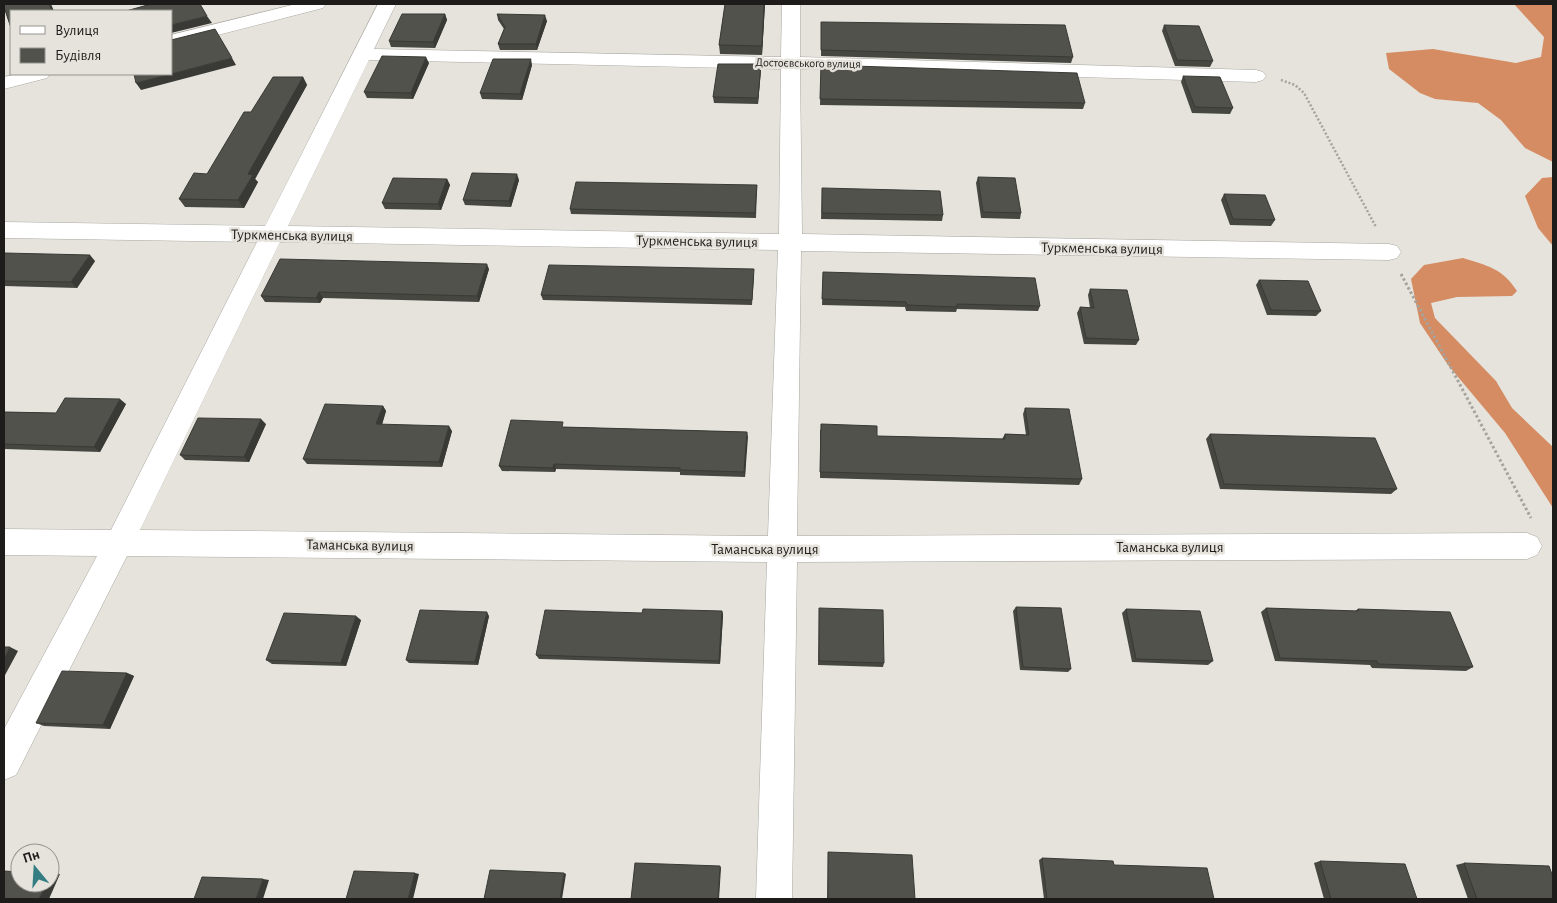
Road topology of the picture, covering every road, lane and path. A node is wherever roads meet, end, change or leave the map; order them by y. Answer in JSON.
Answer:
{"nodes":[{"id":1,"x":240,"y":4,"type":"edge"},
{"id":2,"x":316,"y":4,"type":"edge"},
{"id":3,"x":386,"y":4,"type":"edge"},
{"id":4,"x":791,"y":4,"type":"edge"},
{"id":5,"x":249,"y":21,"type":"junction"},
{"id":6,"x":172,"y":41,"type":"edge"},
{"id":7,"x":361,"y":54,"type":"junction"},
{"id":8,"x":790,"y":62,"type":"junction"},
{"id":9,"x":36,"y":75,"type":"edge"},
{"id":10,"x":1256,"y":76,"type":"joint"},
{"id":11,"x":4,"y":83,"type":"edge"},
{"id":12,"x":4,"y":230,"type":"edge"},
{"id":13,"x":272,"y":234,"type":"junction"},
{"id":14,"x":790,"y":243,"type":"junction"},
{"id":15,"x":1389,"y":252,"type":"junction"},
{"id":16,"x":4,"y":542,"type":"edge"},
{"id":17,"x":119,"y":543,"type":"junction"},
{"id":18,"x":1527,"y":546,"type":"joint"},
{"id":19,"x":783,"y":550,"type":"junction"},
{"id":20,"x":4,"y":763,"type":"edge"},
{"id":21,"x":774,"y":899,"type":"edge"}],
"edges":[{"from":1,"to":5,"type":"street"},
{"from":2,"to":5,"type":"street"},
{"from":3,"to":7,"type":"street"},
{"from":4,"to":8,"type":"street"},
{"from":5,"to":6,"type":"street"},
{"from":7,"to":8,"type":"street","name":"Достоєвського вулиця"},
{"from":7,"to":13,"type":"street"},
{"from":8,"to":10,"type":"street","name":"Достоєвського вулиця"},
{"from":8,"to":14,"type":"street"},
{"from":9,"to":11,"type":"street"},
{"from":10,"to":15,"type":"path"},
{"from":12,"to":13,"type":"street","name":"Туркменська вулиця"},
{"from":13,"to":14,"type":"street","name":"Туркменська вулиця"},
{"from":13,"to":17,"type":"street"},
{"from":14,"to":15,"type":"street","name":"Туркменська вулиця"},
{"from":14,"to":19,"type":"street"},
{"from":15,"to":18,"type":"path"},
{"from":16,"to":17,"type":"street","name":"Таманська вулиця"},
{"from":17,"to":19,"type":"street","name":"Таманська вулиця"},
{"from":17,"to":20,"type":"street"},
{"from":18,"to":19,"type":"street","name":"Таманська вулиця"},
{"from":19,"to":21,"type":"street"}]}
